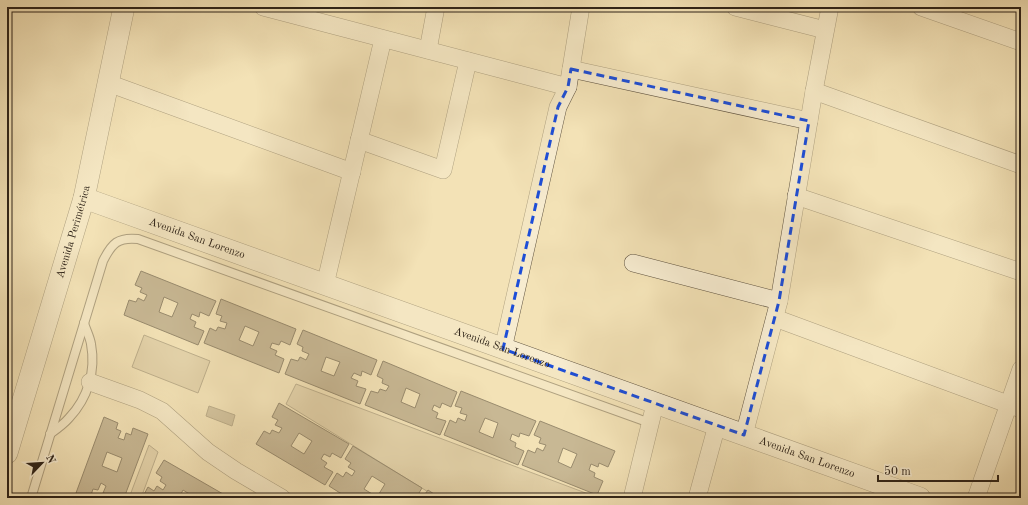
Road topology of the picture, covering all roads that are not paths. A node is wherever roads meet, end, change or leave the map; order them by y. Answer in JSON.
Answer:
{"nodes":[{"id":1,"x":124,"y":7,"type":"edge"},
{"id":2,"x":263,"y":7,"type":"edge"},
{"id":3,"x":436,"y":7,"type":"edge"},
{"id":4,"x":581,"y":7,"type":"edge"},
{"id":5,"x":735,"y":7,"type":"edge"},
{"id":6,"x":830,"y":7,"type":"edge"},
{"id":7,"x":921,"y":7,"type":"edge"},
{"id":8,"x":825,"y":30,"type":"junction"},
{"id":9,"x":383,"y":39,"type":"junction"},
{"id":10,"x":1021,"y":42,"type":"edge"},
{"id":11,"x":428,"y":50,"type":"junction"},
{"id":12,"x":468,"y":61,"type":"junction"},
{"id":13,"x":571,"y":69,"type":"junction"},
{"id":14,"x":108,"y":83,"type":"junction"},
{"id":15,"x":568,"y":87,"type":"junction"},
{"id":16,"x":814,"y":91,"type":"junction"},
{"id":17,"x":809,"y":121,"type":"junction"},
{"id":18,"x":359,"y":140,"type":"junction"},
{"id":19,"x":1021,"y":165,"type":"edge"},
{"id":20,"x":352,"y":172,"type":"junction"},
{"id":21,"x":796,"y":196,"type":"junction"},
{"id":22,"x":84,"y":198,"type":"junction"},
{"id":23,"x":633,"y":263,"type":"dead end"},
{"id":24,"x":1021,"y":272,"type":"edge"},
{"id":25,"x":325,"y":285,"type":"junction"},
{"id":26,"x":777,"y":309,"type":"junction"},
{"id":27,"x":84,"y":323,"type":"junction"},
{"id":28,"x":503,"y":349,"type":"junction"},
{"id":29,"x":1021,"y":369,"type":"edge"},
{"id":30,"x":90,"y":382,"type":"junction"},
{"id":31,"x":1015,"y":407,"type":"edge"},
{"id":32,"x":652,"y":414,"type":"junction"},
{"id":33,"x":717,"y":425,"type":"junction"},
{"id":34,"x":50,"y":434,"type":"junction"},
{"id":35,"x":744,"y":435,"type":"junction"},
{"id":36,"x":7,"y":453,"type":"edge"},
{"id":37,"x":31,"y":498,"type":"edge"},
{"id":38,"x":282,"y":498,"type":"edge"},
{"id":39,"x":632,"y":498,"type":"edge"},
{"id":40,"x":697,"y":498,"type":"edge"},
{"id":41,"x":920,"y":498,"type":"edge"},
{"id":42,"x":976,"y":498,"type":"edge"}],
"edges":[{"from":1,"to":14,"type":"street","name":"Avenida Perimétrica"},
{"from":2,"to":9,"type":"street"},
{"from":3,"to":11,"type":"street"},
{"from":4,"to":13,"type":"street"},
{"from":5,"to":8,"type":"street"},
{"from":6,"to":8,"type":"street"},
{"from":7,"to":10,"type":"street"},
{"from":8,"to":16,"type":"street"},
{"from":9,"to":11,"type":"street"},
{"from":9,"to":18,"type":"street"},
{"from":11,"to":12,"type":"street"},
{"from":12,"to":15,"type":"street"},
{"from":12,"to":18,"type":"street"},
{"from":13,"to":15,"type":"street"},
{"from":13,"to":17,"type":"street"},
{"from":14,"to":20,"type":"street"},
{"from":14,"to":22,"type":"street","name":"Avenida Perimétrica"},
{"from":15,"to":28,"type":"street"},
{"from":16,"to":17,"type":"street"},
{"from":16,"to":19,"type":"street"},
{"from":17,"to":21,"type":"street"},
{"from":18,"to":20,"type":"street"},
{"from":20,"to":25,"type":"street"},
{"from":21,"to":24,"type":"street"},
{"from":21,"to":26,"type":"street"},
{"from":22,"to":25,"type":"street","name":"Avenida San Lorenzo"},
{"from":22,"to":36,"type":"street","name":"Avenida Perimétrica"},
{"from":23,"to":26,"type":"street"},
{"from":25,"to":28,"type":"street","name":"Avenida San Lorenzo"},
{"from":26,"to":31,"type":"street"},
{"from":26,"to":35,"type":"street"},
{"from":27,"to":30,"type":"lane"},
{"from":27,"to":32,"type":"lane"},
{"from":27,"to":34,"type":"lane"},
{"from":28,"to":32,"type":"street","name":"Avenida San Lorenzo"},
{"from":29,"to":31,"type":"street"},
{"from":30,"to":34,"type":"lane"},
{"from":30,"to":38,"type":"street"},
{"from":31,"to":42,"type":"street"},
{"from":32,"to":33,"type":"street","name":"Avenida San Lorenzo"},
{"from":32,"to":39,"type":"street"},
{"from":33,"to":35,"type":"street","name":"Avenida San Lorenzo"},
{"from":33,"to":40,"type":"street"},
{"from":34,"to":37,"type":"lane"},
{"from":35,"to":41,"type":"street","name":"Avenida San Lorenzo"}]}
